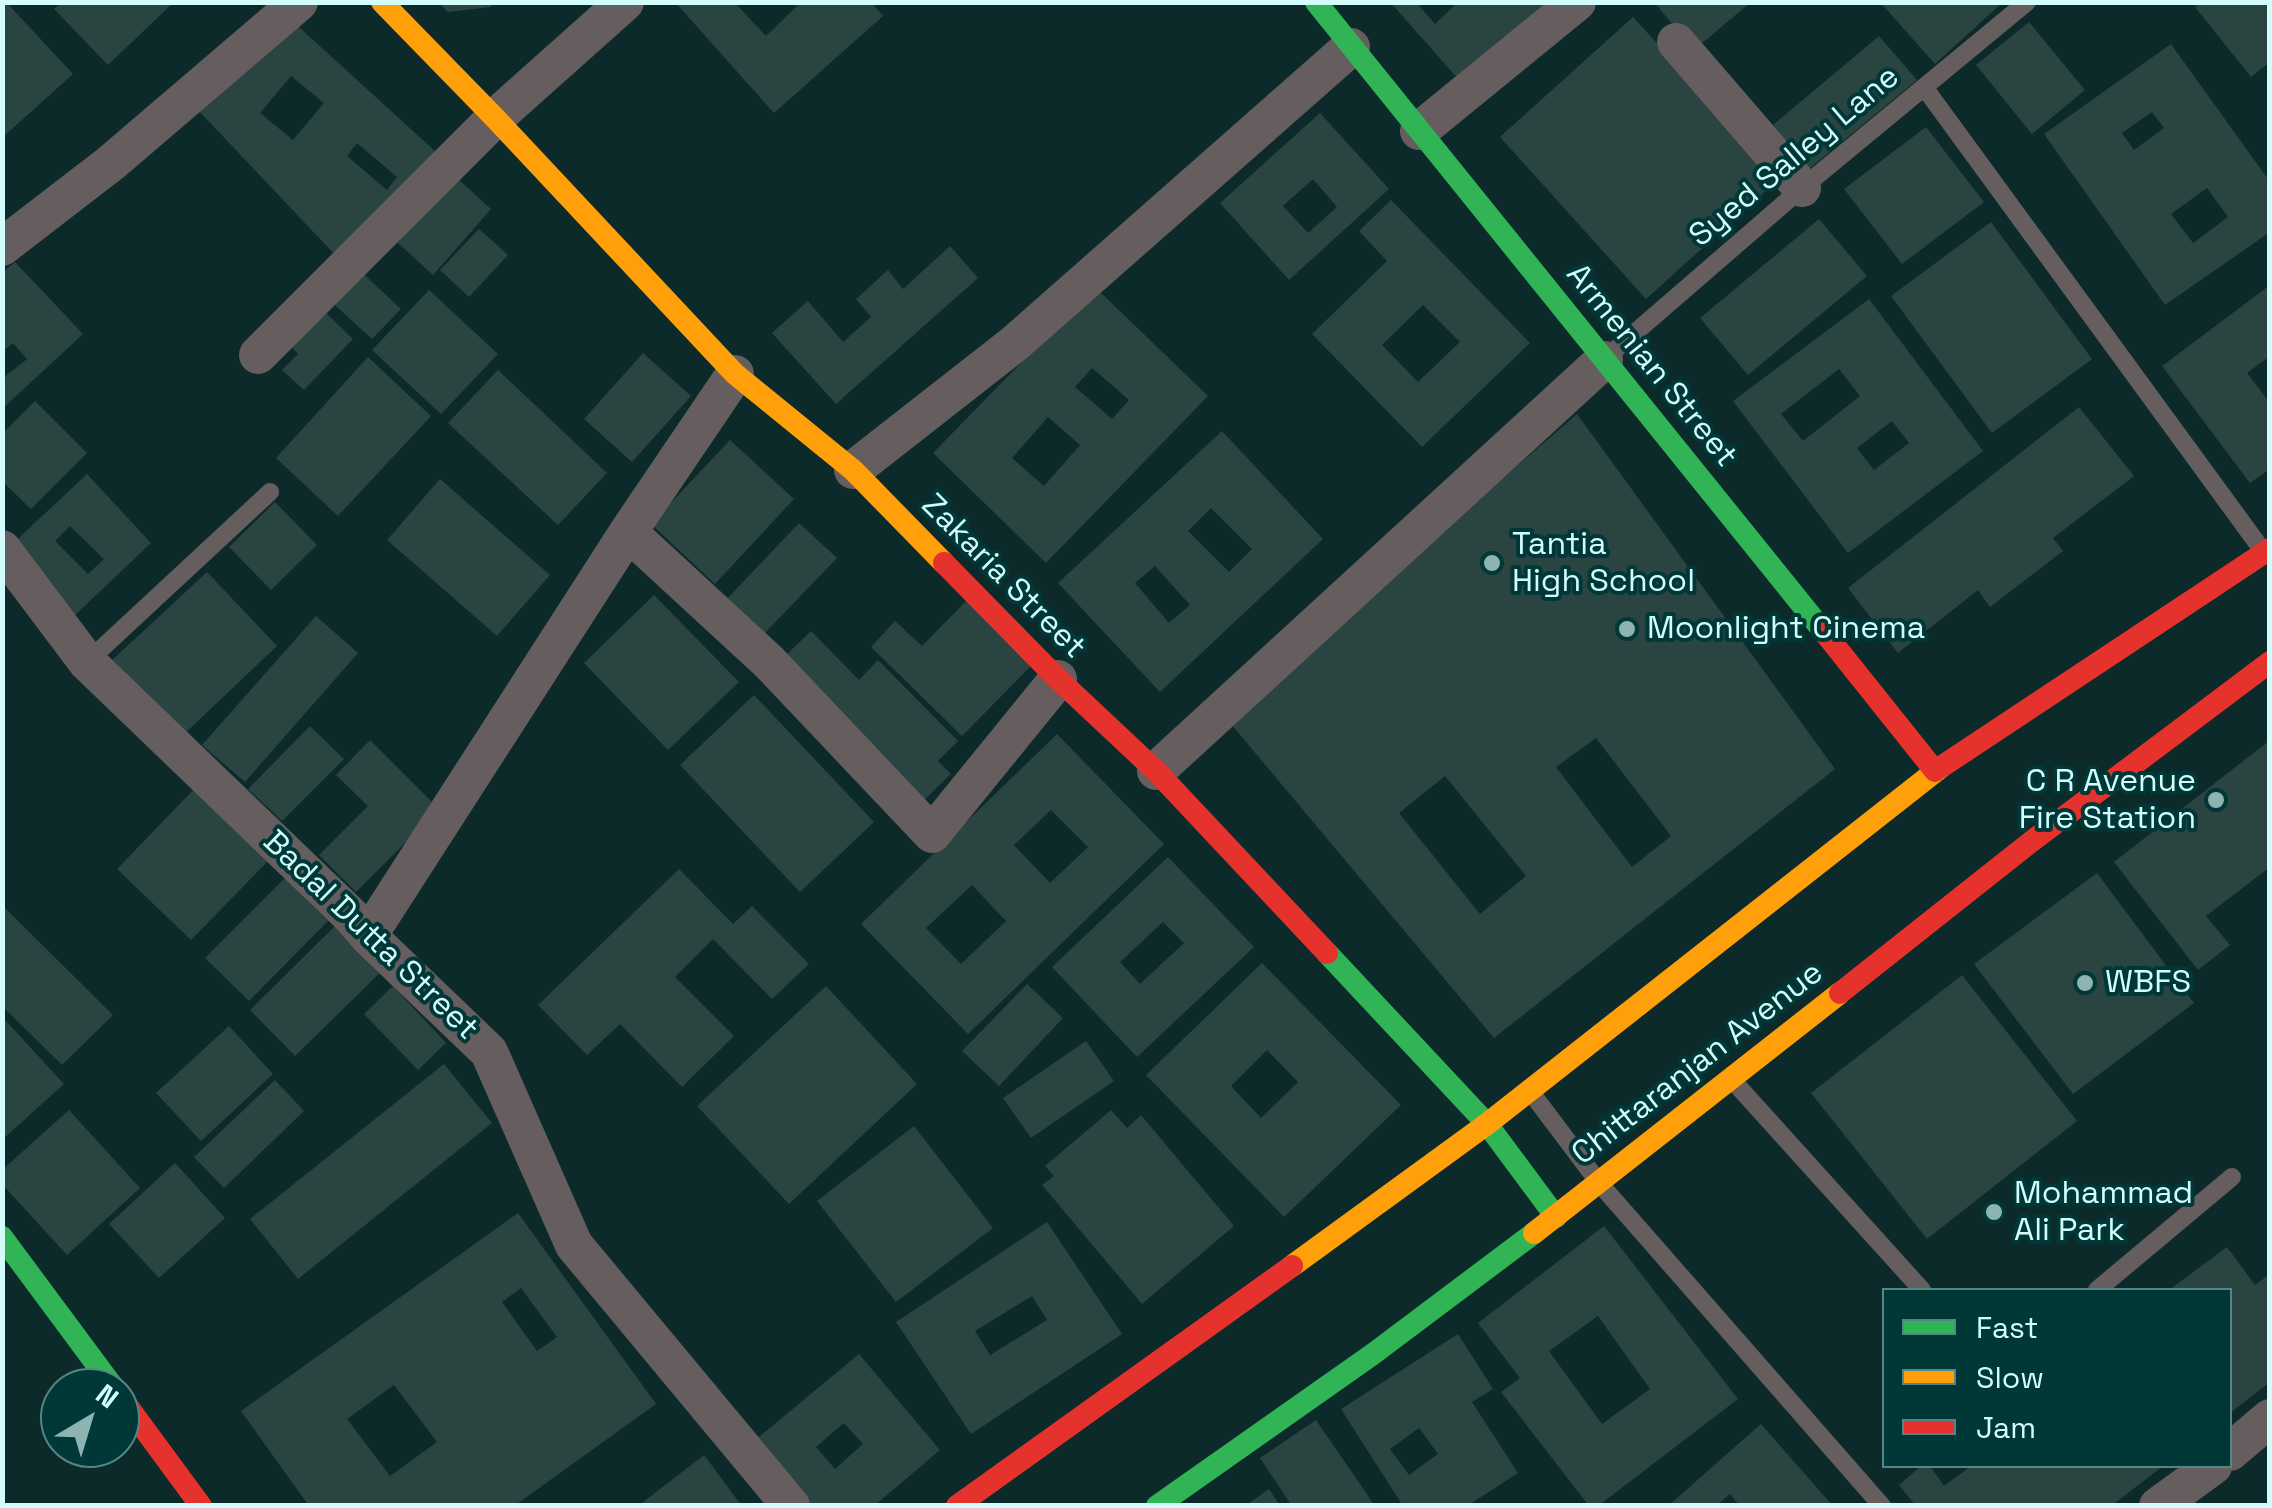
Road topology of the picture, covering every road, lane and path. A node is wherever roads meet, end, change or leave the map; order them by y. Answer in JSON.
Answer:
{"nodes":[{"id":1,"x":299,"y":2,"type":"edge"},
{"id":2,"x":382,"y":2,"type":"edge"},
{"id":3,"x":625,"y":2,"type":"edge"},
{"id":4,"x":1316,"y":2,"type":"edge"},
{"id":5,"x":1577,"y":2,"type":"edge"},
{"id":6,"x":2027,"y":2,"type":"edge"},
{"id":7,"x":1676,"y":42,"type":"dead end"},
{"id":8,"x":1351,"y":47,"type":"junction"},
{"id":9,"x":1924,"y":87,"type":"junction"},
{"id":10,"x":495,"y":118,"type":"junction"},
{"id":11,"x":1419,"y":131,"type":"junction"},
{"id":12,"x":1802,"y":188,"type":"junction"},
{"id":13,"x":2,"y":247,"type":"edge"},
{"id":14,"x":258,"y":356,"type":"dead end"},
{"id":15,"x":1604,"y":360,"type":"junction"},
{"id":16,"x":735,"y":374,"type":"junction"},
{"id":17,"x":853,"y":470,"type":"junction"},
{"id":18,"x":270,"y":492,"type":"dead end"},
{"id":19,"x":628,"y":532,"type":"junction"},
{"id":20,"x":2,"y":549,"type":"edge"},
{"id":21,"x":2267,"y":551,"type":"edge"},
{"id":22,"x":86,"y":662,"type":"junction"},
{"id":23,"x":2270,"y":662,"type":"edge"},
{"id":24,"x":1058,"y":680,"type":"junction"},
{"id":25,"x":1935,"y":771,"type":"junction"},
{"id":26,"x":1156,"y":772,"type":"junction"},
{"id":27,"x":368,"y":936,"type":"junction"},
{"id":28,"x":1731,"y":1080,"type":"junction"},
{"id":29,"x":1530,"y":1090,"type":"junction"},
{"id":30,"x":1488,"y":1124,"type":"junction"},
{"id":31,"x":2232,"y":1177,"type":"dead end"},
{"id":32,"x":1600,"y":1184,"type":"junction"},
{"id":33,"x":1556,"y":1217,"type":"junction"},
{"id":34,"x":4,"y":1242,"type":"edge"},
{"id":35,"x":1920,"y":1288,"type":"edge"},
{"id":36,"x":2099,"y":1288,"type":"edge"},
{"id":37,"x":99,"y":1368,"type":"edge"},
{"id":38,"x":2270,"y":1418,"type":"edge"},
{"id":39,"x":140,"y":1423,"type":"edge"},
{"id":40,"x":2232,"y":1450,"type":"edge"},
{"id":41,"x":2210,"y":1468,"type":"edge"},
{"id":42,"x":201,"y":1506,"type":"edge"},
{"id":43,"x":791,"y":1506,"type":"edge"},
{"id":44,"x":957,"y":1506,"type":"edge"},
{"id":45,"x":1157,"y":1506,"type":"edge"},
{"id":46,"x":1882,"y":1506,"type":"edge"},
{"id":47,"x":2158,"y":1506,"type":"edge"}],
"edges":[{"from":1,"to":13,"type":"street"},
{"from":2,"to":10,"type":"main road","name":"Zakaria Street"},
{"from":3,"to":10,"type":"street"},
{"from":4,"to":8,"type":"main road","name":"Armenian Street"},
{"from":5,"to":11,"type":"street"},
{"from":6,"to":9,"type":"lane","name":"Syed Salley Lane"},
{"from":7,"to":12,"type":"street"},
{"from":8,"to":11,"type":"main road","name":"Armenian Street"},
{"from":8,"to":17,"type":"street"},
{"from":9,"to":12,"type":"lane","name":"Syed Salley Lane"},
{"from":9,"to":21,"type":"lane"},
{"from":10,"to":14,"type":"street"},
{"from":10,"to":16,"type":"main road","name":"Zakaria Street"},
{"from":11,"to":15,"type":"main road","name":"Armenian Street"},
{"from":12,"to":15,"type":"lane","name":"Syed Salley Lane"},
{"from":15,"to":25,"type":"main road","name":"Armenian Street"},
{"from":15,"to":26,"type":"street"},
{"from":16,"to":17,"type":"main road","name":"Zakaria Street"},
{"from":16,"to":19,"type":"street"},
{"from":17,"to":24,"type":"main road","name":"Zakaria Street"},
{"from":18,"to":22,"type":"lane"},
{"from":19,"to":24,"type":"street"},
{"from":19,"to":27,"type":"street"},
{"from":20,"to":22,"type":"street","name":"Badal Dutta Street"},
{"from":21,"to":25,"type":"main road"},
{"from":22,"to":27,"type":"street","name":"Badal Dutta Street"},
{"from":23,"to":28,"type":"main road","name":"Chittaranjan Avenue"},
{"from":24,"to":26,"type":"main road","name":"Zakaria Street"},
{"from":25,"to":29,"type":"main road"},
{"from":26,"to":30,"type":"main road","name":"Zakaria Street"},
{"from":27,"to":43,"type":"street","name":"Badal Dutta Street"},
{"from":28,"to":32,"type":"main road","name":"Chittaranjan Avenue"},
{"from":28,"to":35,"type":"lane"},
{"from":29,"to":30,"type":"main road"},
{"from":29,"to":32,"type":"lane"},
{"from":30,"to":33,"type":"main road","name":"Zakaria Street"},
{"from":30,"to":44,"type":"main road"},
{"from":31,"to":36,"type":"lane"},
{"from":32,"to":33,"type":"main road","name":"Chittaranjan Avenue"},
{"from":32,"to":46,"type":"lane"},
{"from":33,"to":45,"type":"main road","name":"Chittaranjan Avenue"},
{"from":34,"to":37,"type":"main road"},
{"from":38,"to":40,"type":"street"},
{"from":39,"to":42,"type":"main road"},
{"from":41,"to":47,"type":"street"}]}
